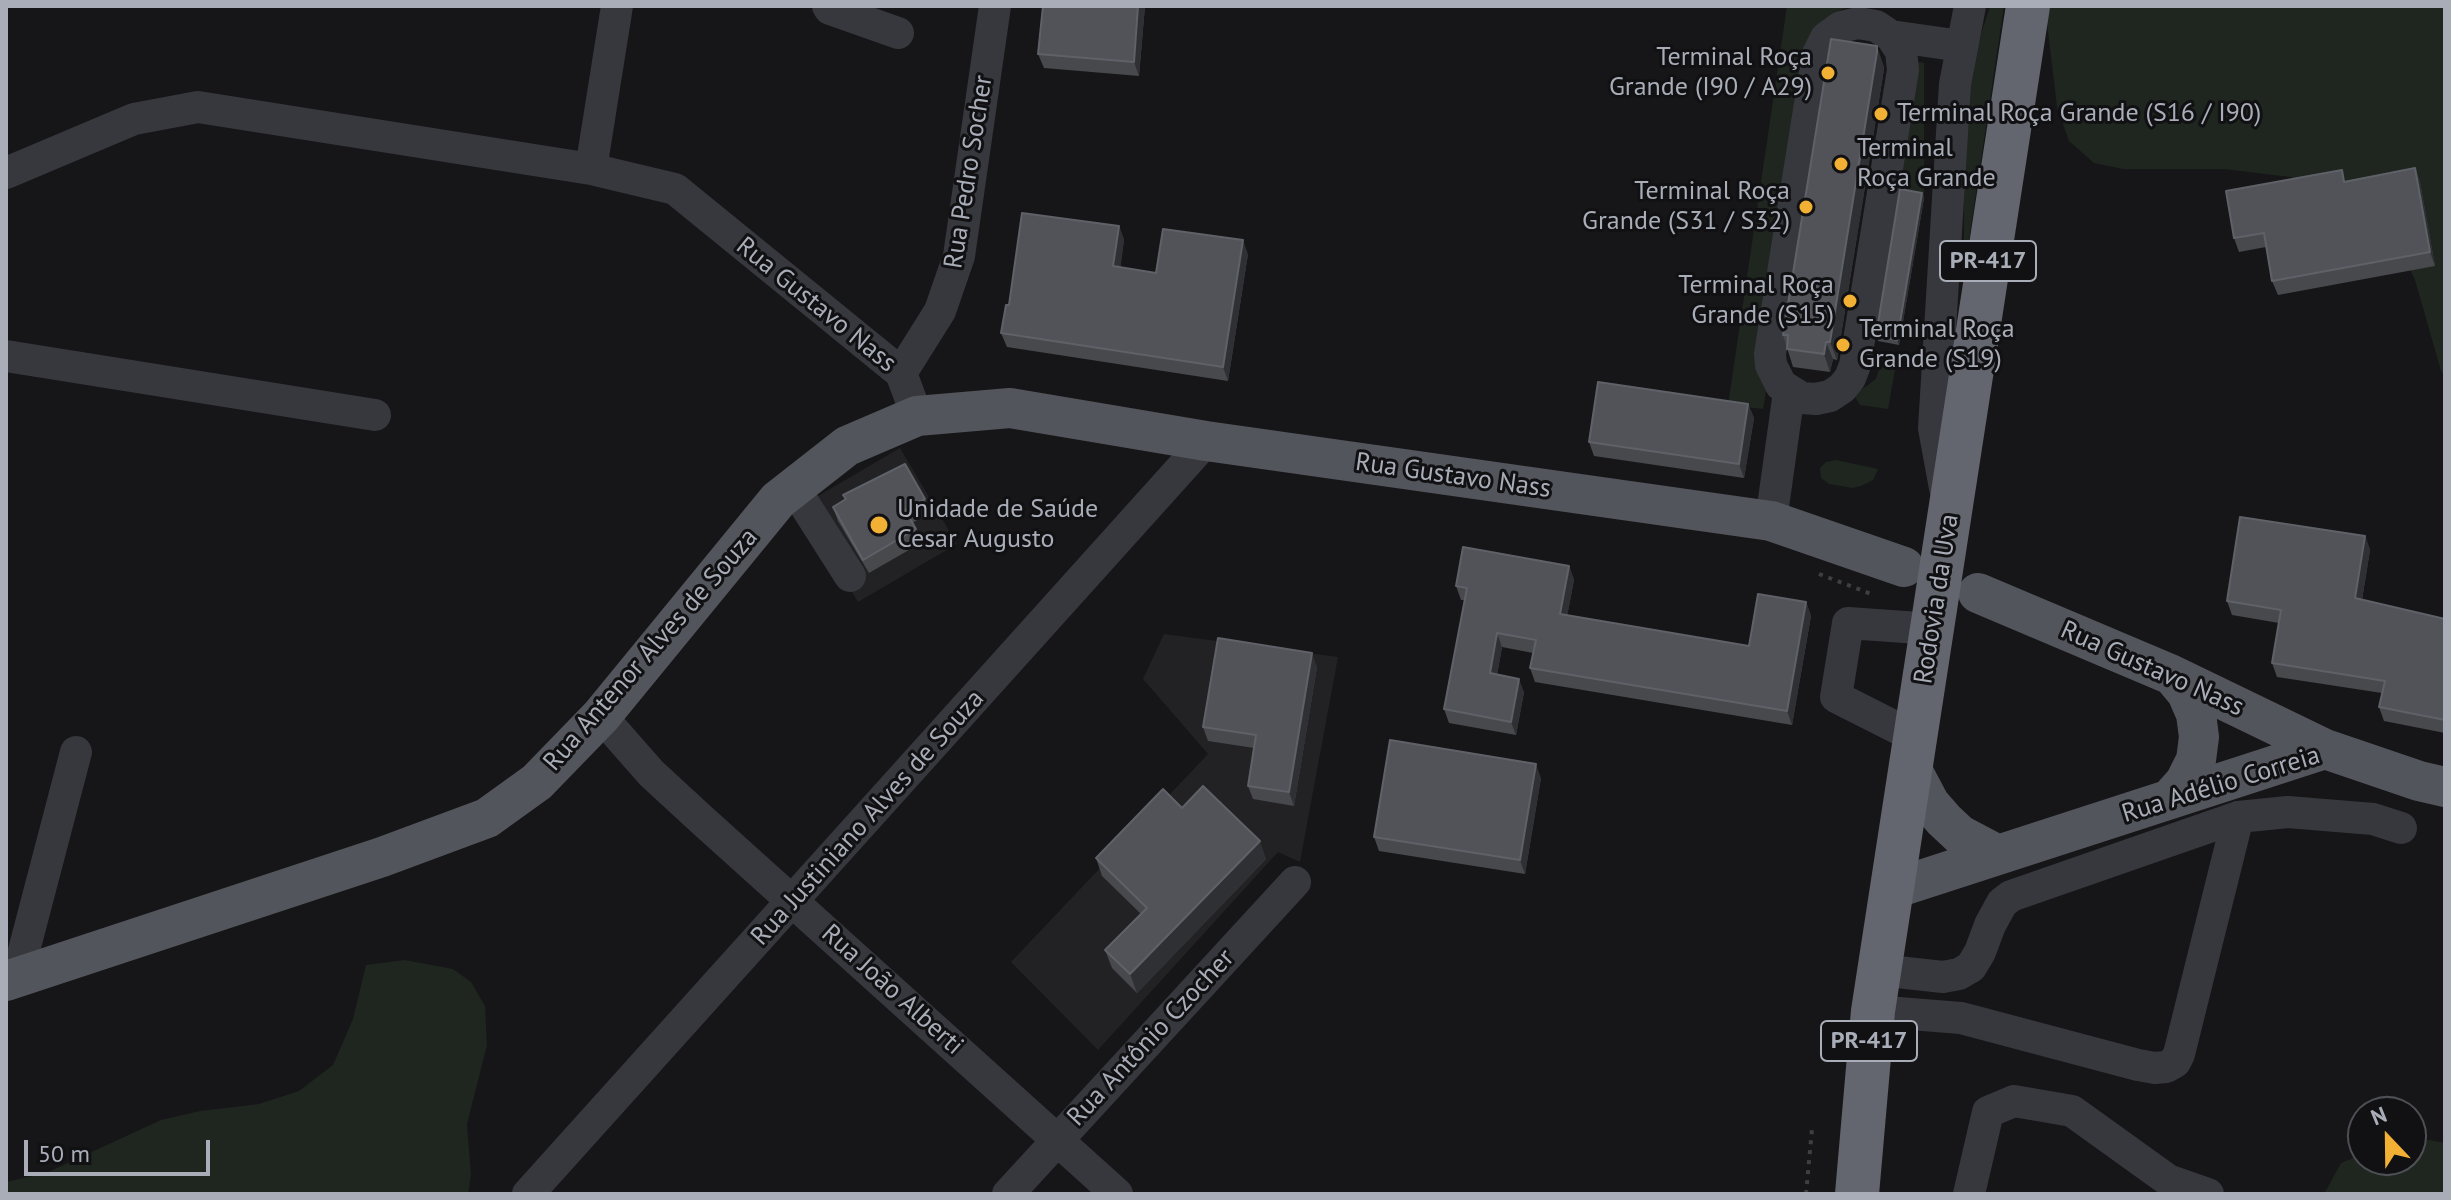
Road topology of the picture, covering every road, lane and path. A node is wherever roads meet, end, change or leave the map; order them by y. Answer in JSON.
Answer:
{"nodes":[{"id":1,"x":617,"y":6,"type":"edge"},
{"id":2,"x":828,"y":6,"type":"edge"},
{"id":3,"x":995,"y":6,"type":"edge"},
{"id":4,"x":1970,"y":6,"type":"edge"},
{"id":5,"x":2028,"y":6,"type":"edge"},
{"id":6,"x":898,"y":33,"type":"dead end"},
{"id":7,"x":1891,"y":36,"type":"junction"},
{"id":8,"x":1961,"y":46,"type":"junction"},
{"id":9,"x":591,"y":169,"type":"junction"},
{"id":10,"x":6,"y":173,"type":"edge"},
{"id":11,"x":6,"y":356,"type":"edge"},
{"id":12,"x":901,"y":373,"type":"junction"},
{"id":13,"x":1789,"y":392,"type":"junction"},
{"id":14,"x":375,"y":415,"type":"dead end"},
{"id":15,"x":917,"y":416,"type":"junction"},
{"id":16,"x":1206,"y":441,"type":"junction"},
{"id":17,"x":794,"y":488,"type":"junction"},
{"id":18,"x":1949,"y":515,"type":"junction"},
{"id":19,"x":1771,"y":521,"type":"junction"},
{"id":20,"x":1904,"y":567,"type":"dead end"},
{"id":21,"x":850,"y":576,"type":"dead end"},
{"id":22,"x":1978,"y":593,"type":"dead end"},
{"id":23,"x":1933,"y":629,"type":"junction"},
{"id":24,"x":2172,"y":675,"type":"junction"},
{"id":25,"x":2250,"y":713,"type":"junction"},
{"id":26,"x":601,"y":716,"type":"junction"},
{"id":27,"x":2325,"y":749,"type":"junction"},
{"id":28,"x":76,"y":752,"type":"dead end"},
{"id":29,"x":1912,"y":752,"type":"junction"},
{"id":30,"x":2196,"y":760,"type":"junction"},
{"id":31,"x":2417,"y":780,"type":"edge"},
{"id":32,"x":2234,"y":798,"type":"junction"},
{"id":33,"x":2170,"y":799,"type":"junction"},
{"id":34,"x":1998,"y":855,"type":"junction"},
{"id":35,"x":1295,"y":882,"type":"dead end"},
{"id":36,"x":1893,"y":889,"type":"junction"},
{"id":37,"x":794,"y":901,"type":"junction"},
{"id":38,"x":11,"y":979,"type":"edge"},
{"id":39,"x":1876,"y":990,"type":"junction"},
{"id":40,"x":1812,"y":1129,"type":"dead end"},
{"id":41,"x":1057,"y":1140,"type":"junction"},
{"id":42,"x":528,"y":1194,"type":"edge"},
{"id":43,"x":1008,"y":1194,"type":"edge"},
{"id":44,"x":1117,"y":1194,"type":"edge"},
{"id":45,"x":1806,"y":1194,"type":"edge"},
{"id":46,"x":1857,"y":1194,"type":"edge"},
{"id":47,"x":1969,"y":1194,"type":"edge"},
{"id":48,"x":2208,"y":1194,"type":"edge"}],
"edges":[{"from":1,"to":9,"type":"street"},
{"from":2,"to":6,"type":"street"},
{"from":3,"to":12,"type":"street","name":"Rua Pedro Socher"},
{"from":4,"to":8,"type":"street"},
{"from":5,"to":18,"type":"highway","name":"Rodovia da Uva","number":"PR-417"},
{"from":7,"to":8,"type":"street"},
{"from":7,"to":13,"type":"street"},
{"from":7,"to":13,"type":"street"},
{"from":8,"to":18,"type":"street"},
{"from":9,"to":10,"type":"street","name":"Rua Gustavo Nass"},
{"from":9,"to":12,"type":"street","name":"Rua Gustavo Nass"},
{"from":11,"to":14,"type":"street"},
{"from":12,"to":15,"type":"street","name":"Rua Gustavo Nass"},
{"from":13,"to":19,"type":"street"},
{"from":15,"to":16,"type":"main road","name":"Rua Gustavo Nass"},
{"from":15,"to":17,"type":"main road","name":"Rua Antenor Alves de Souza"},
{"from":16,"to":19,"type":"main road","name":"Rua Gustavo Nass"},
{"from":16,"to":37,"type":"street","name":"Rua Justiniano Alves de Souza"},
{"from":17,"to":21,"type":"street"},
{"from":17,"to":26,"type":"main road","name":"Rua Antenor Alves de Souza"},
{"from":18,"to":23,"type":"highway","name":"Rodovia da Uva","number":"PR-417"},
{"from":19,"to":20,"type":"main road","name":"Rua Gustavo Nass"},
{"from":22,"to":24,"type":"main road","name":"Rua Gustavo Nass"},
{"from":23,"to":29,"type":"highway","name":"Rodovia da Uva","number":"PR-417"},
{"from":23,"to":29,"type":"street"},
{"from":24,"to":25,"type":"main road","name":"Rua Gustavo Nass"},
{"from":24,"to":30,"type":"main road"},
{"from":25,"to":27,"type":"main road","name":"Rua Gustavo Nass"},
{"from":25,"to":30,"type":"main road"},
{"from":25,"to":32,"type":"main road"},
{"from":26,"to":37,"type":"street","name":"Rua João Alberti"},
{"from":26,"to":38,"type":"main road","name":"Rua Antenor Alves de Souza"},
{"from":27,"to":31,"type":"main road","name":"Rua Adélio Correia"},
{"from":27,"to":32,"type":"main road","name":"Rua Adélio Correia"},
{"from":28,"to":38,"type":"street"},
{"from":29,"to":34,"type":"main road"},
{"from":29,"to":36,"type":"highway","name":"Rodovia da Uva","number":"PR-417"},
{"from":30,"to":33,"type":"main road"},
{"from":31,"to":32,"type":"street"},
{"from":32,"to":33,"type":"main road","name":"Rua Adélio Correia"},
{"from":32,"to":39,"type":"street"},
{"from":32,"to":39,"type":"street"},
{"from":33,"to":34,"type":"main road","name":"Rua Adélio Correia"},
{"from":34,"to":36,"type":"main road","name":"Rua Adélio Correia"},
{"from":35,"to":41,"type":"street","name":"Rua Antônio Czocher"},
{"from":36,"to":39,"type":"highway","name":"Rodovia da Uva","number":"PR-417"},
{"from":37,"to":41,"type":"street","name":"Rua João Alberti"},
{"from":37,"to":42,"type":"street","name":"Rua Justiniano Alves de Souza"},
{"from":39,"to":46,"type":"highway","name":"Rodovia da Uva","number":"PR-417"},
{"from":40,"to":45,"type":"path"},
{"from":41,"to":43,"type":"street","name":"Rua Antônio Czocher"},
{"from":41,"to":44,"type":"street","name":"Rua João Alberti"},
{"from":47,"to":48,"type":"street"}]}
